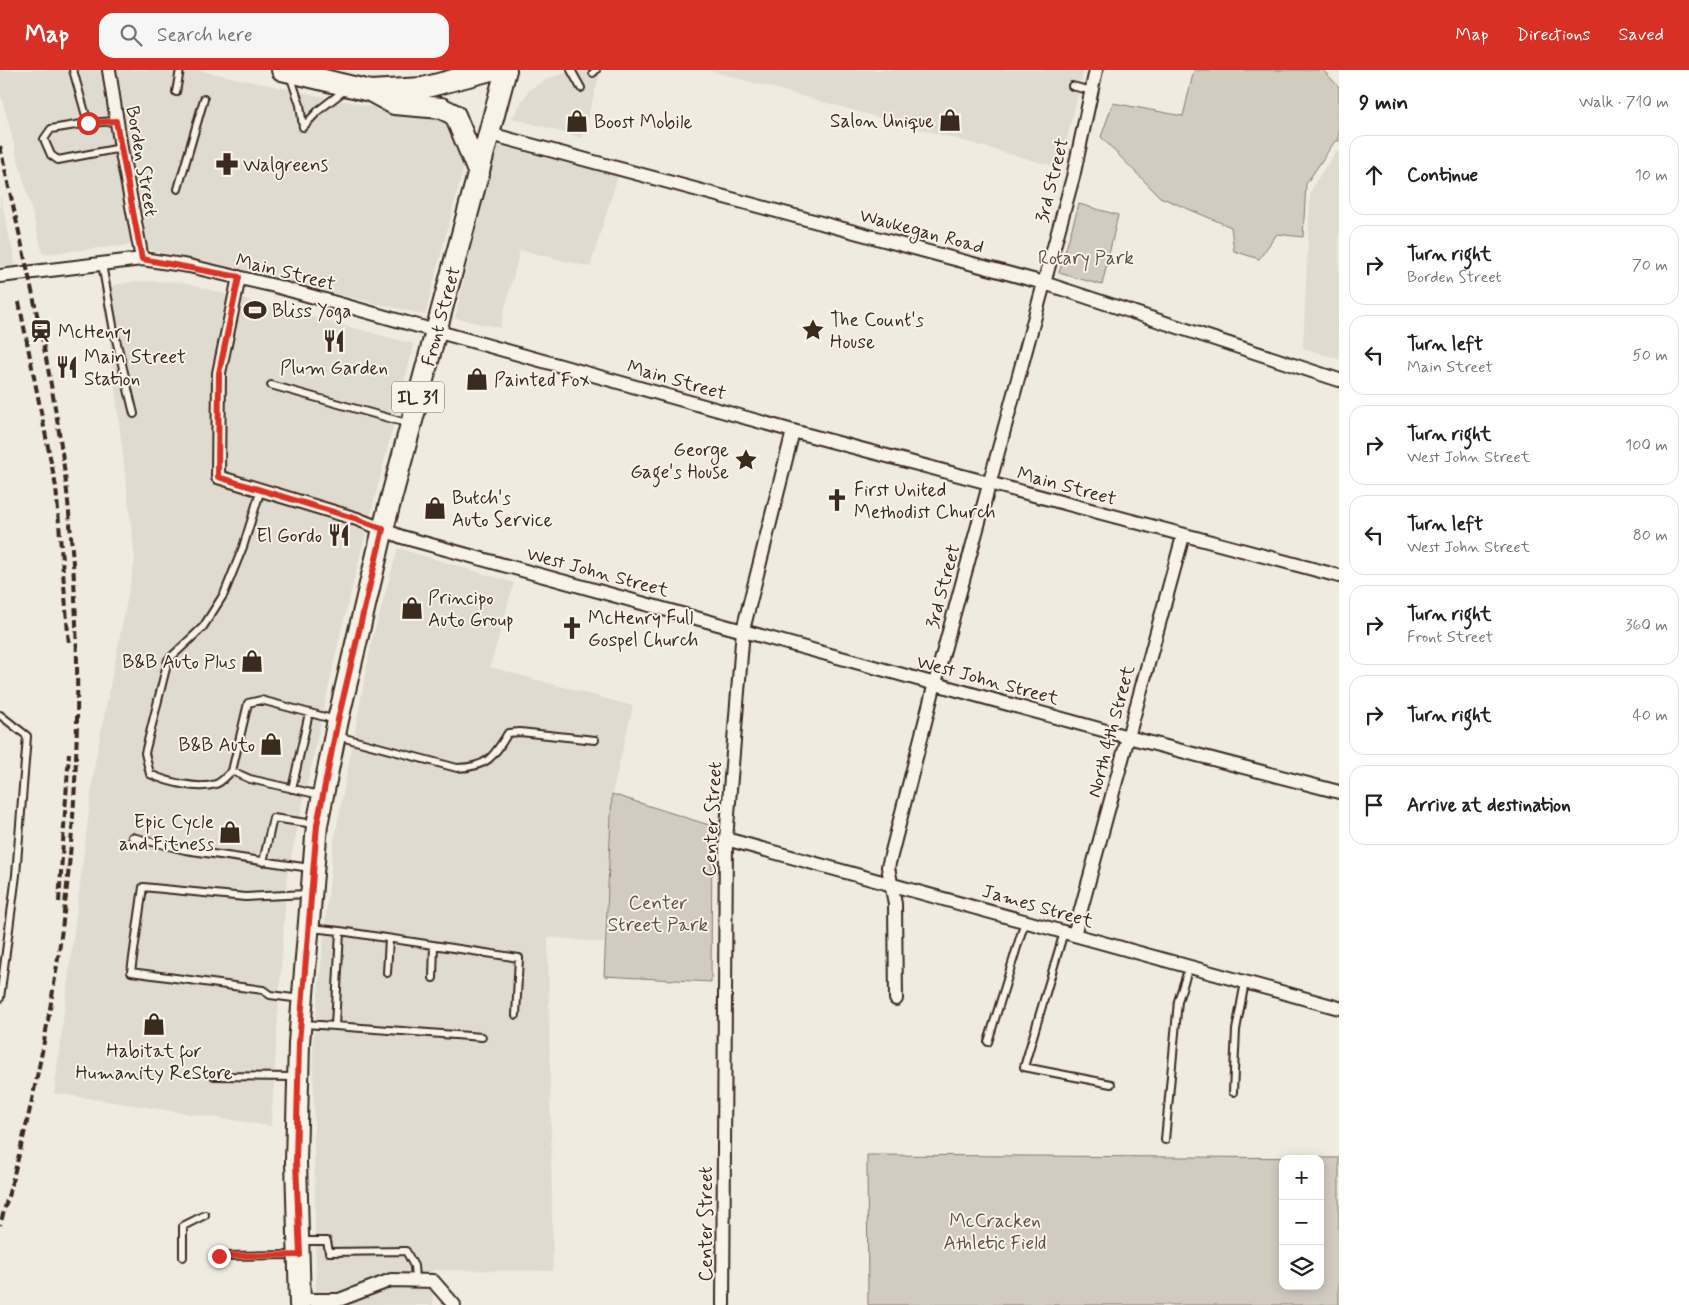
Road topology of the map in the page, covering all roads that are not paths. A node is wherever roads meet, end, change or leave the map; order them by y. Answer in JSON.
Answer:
{"nodes":[{"id":1,"x":73,"y":70,"type":"edge"},
{"id":2,"x":109,"y":70,"type":"edge"},
{"id":3,"x":180,"y":70,"type":"edge"},
{"id":4,"x":491,"y":70,"type":"edge"},
{"id":5,"x":506,"y":70,"type":"edge"},
{"id":6,"x":572,"y":70,"type":"edge"},
{"id":7,"x":1096,"y":70,"type":"edge"},
{"id":8,"x":294,"y":72,"type":"edge"},
{"id":9,"x":1072,"y":86,"type":"dead end"},
{"id":10,"x":349,"y":87,"type":"junction"},
{"id":11,"x":581,"y":88,"type":"dead end"},
{"id":12,"x":370,"y":91,"type":"junction"},
{"id":13,"x":1092,"y":91,"type":"junction"},
{"id":14,"x":176,"y":92,"type":"dead end"},
{"id":15,"x":204,"y":100,"type":"dead end"},
{"id":16,"x":116,"y":121,"type":"junction"},
{"id":17,"x":88,"y":123,"type":"junction"},
{"id":18,"x":490,"y":134,"type":"junction"},
{"id":19,"x":120,"y":148,"type":"junction"},
{"id":20,"x":479,"y":174,"type":"junction"},
{"id":21,"x":178,"y":189,"type":"dead end"},
{"id":22,"x":142,"y":259,"type":"junction"},
{"id":23,"x":102,"y":264,"type":"junction"},
{"id":24,"x":0,"y":276,"type":"edge"},
{"id":25,"x":239,"y":277,"type":"junction"},
{"id":26,"x":1044,"y":283,"type":"junction"},
{"id":27,"x":436,"y":330,"type":"junction"},
{"id":28,"x":1339,"y":380,"type":"edge"},
{"id":29,"x":271,"y":385,"type":"dead end"},
{"id":30,"x":134,"y":414,"type":"dead end"},
{"id":31,"x":411,"y":424,"type":"junction"},
{"id":32,"x":793,"y":431,"type":"junction"},
{"id":33,"x":990,"y":484,"type":"junction"},
{"id":34,"x":261,"y":489,"type":"junction"},
{"id":35,"x":383,"y":529,"type":"junction"},
{"id":36,"x":1184,"y":536,"type":"junction"},
{"id":37,"x":1339,"y":576,"type":"edge"},
{"id":38,"x":743,"y":630,"type":"junction"},
{"id":39,"x":935,"y":683,"type":"junction"},
{"id":40,"x":309,"y":713,"type":"junction"},
{"id":41,"x":0,"y":715,"type":"edge"},
{"id":42,"x":337,"y":728,"type":"junction"},
{"id":43,"x":1128,"y":737,"type":"junction"},
{"id":44,"x":595,"y":740,"type":"dead end"},
{"id":45,"x":232,"y":771,"type":"junction"},
{"id":46,"x":292,"y":789,"type":"junction"},
{"id":47,"x":1339,"y":792,"type":"edge"},
{"id":48,"x":324,"y":796,"type":"junction"},
{"id":49,"x":317,"y":825,"type":"junction"},
{"id":50,"x":132,"y":838,"type":"dead end"},
{"id":51,"x":726,"y":839,"type":"junction"},
{"id":52,"x":263,"y":862,"type":"junction"},
{"id":53,"x":313,"y":868,"type":"junction"},
{"id":54,"x":891,"y":884,"type":"junction"},
{"id":55,"x":311,"y":894,"type":"junction"},
{"id":56,"x":1025,"y":921,"type":"junction"},
{"id":57,"x":308,"y":928,"type":"junction"},
{"id":58,"x":340,"y":931,"type":"junction"},
{"id":59,"x":1069,"y":934,"type":"junction"},
{"id":60,"x":389,"y":938,"type":"junction"},
{"id":61,"x":434,"y":945,"type":"junction"},
{"id":62,"x":1189,"y":967,"type":"junction"},
{"id":63,"x":387,"y":973,"type":"dead end"},
{"id":64,"x":433,"y":978,"type":"dead end"},
{"id":65,"x":1245,"y":982,"type":"junction"},
{"id":66,"x":0,"y":998,"type":"edge"},
{"id":67,"x":302,"y":999,"type":"junction"},
{"id":68,"x":896,"y":999,"type":"dead end"},
{"id":69,"x":1339,"y":1008,"type":"edge"},
{"id":70,"x":516,"y":1015,"type":"dead end"},
{"id":71,"x":300,"y":1024,"type":"junction"},
{"id":72,"x":334,"y":1026,"type":"junction"},
{"id":73,"x":482,"y":1037,"type":"dead end"},
{"id":74,"x":988,"y":1042,"type":"dead end"},
{"id":75,"x":214,"y":1076,"type":"dead end"},
{"id":76,"x":298,"y":1078,"type":"junction"},
{"id":77,"x":1111,"y":1084,"type":"dead end"},
{"id":78,"x":1234,"y":1092,"type":"dead end"},
{"id":79,"x":1165,"y":1140,"type":"dead end"},
{"id":80,"x":205,"y":1215,"type":"dead end"},
{"id":81,"x":300,"y":1248,"type":"junction"},
{"id":82,"x":184,"y":1256,"type":"dead end"},
{"id":83,"x":219,"y":1256,"type":"dead end"},
{"id":84,"x":416,"y":1279,"type":"junction"},
{"id":85,"x":300,"y":1303,"type":"edge"},
{"id":86,"x":454,"y":1305,"type":"edge"},
{"id":87,"x":723,"y":1305,"type":"edge"}],
"edges":[{"from":1,"to":17,"type":"lane"},
{"from":2,"to":16,"type":"street","name":"Borden Street"},
{"from":3,"to":14,"type":"lane"},
{"from":4,"to":12,"type":"main road"},
{"from":5,"to":18,"type":"main road","name":"Front Street","number":"IL 31"},
{"from":6,"to":11,"type":"lane"},
{"from":7,"to":13,"type":"street","name":"3rd Street"},
{"from":8,"to":10,"type":"main road"},
{"from":8,"to":10,"type":"lane"},
{"from":9,"to":13,"type":"lane"},
{"from":10,"to":12,"type":"main road"},
{"from":12,"to":20,"type":"main road"},
{"from":13,"to":26,"type":"street","name":"3rd Street"},
{"from":15,"to":21,"type":"lane"},
{"from":16,"to":17,"type":"lane"},
{"from":16,"to":19,"type":"street","name":"Borden Street"},
{"from":17,"to":19,"type":"lane"},
{"from":18,"to":20,"type":"main road","name":"Front Street","number":"IL 31"},
{"from":18,"to":26,"type":"street","name":"Waukegan Road"},
{"from":19,"to":22,"type":"street","name":"Borden Street"},
{"from":20,"to":27,"type":"main road","name":"Front Street","number":"IL 31"},
{"from":22,"to":23,"type":"street","name":"Main Street"},
{"from":22,"to":25,"type":"street","name":"Main Street"},
{"from":23,"to":24,"type":"street","name":"Main Street"},
{"from":23,"to":30,"type":"lane"},
{"from":25,"to":27,"type":"street","name":"Main Street"},
{"from":25,"to":34,"type":"street","name":"West John Street"},
{"from":26,"to":28,"type":"street","name":"Waukegan Road"},
{"from":26,"to":33,"type":"street","name":"3rd Street"},
{"from":27,"to":31,"type":"main road","name":"Front Street","number":"IL 31"},
{"from":27,"to":32,"type":"street","name":"Main Street"},
{"from":29,"to":31,"type":"lane"},
{"from":31,"to":35,"type":"main road","name":"Front Street","number":"IL 31"},
{"from":32,"to":33,"type":"street","name":"Main Street"},
{"from":32,"to":38,"type":"street","name":"Center Street"},
{"from":33,"to":36,"type":"street","name":"Main Street"},
{"from":33,"to":39,"type":"street","name":"3rd Street"},
{"from":34,"to":35,"type":"street","name":"West John Street"},
{"from":34,"to":45,"type":"lane"},
{"from":35,"to":38,"type":"street","name":"West John Street"},
{"from":35,"to":42,"type":"main road","name":"Front Street","number":"IL 31"},
{"from":36,"to":37,"type":"street","name":"Main Street"},
{"from":36,"to":43,"type":"street","name":"North 4th Street"},
{"from":38,"to":39,"type":"street","name":"West John Street"},
{"from":38,"to":51,"type":"street","name":"Center Street"},
{"from":39,"to":43,"type":"street","name":"West John Street"},
{"from":39,"to":54,"type":"street","name":"3rd Street"},
{"from":40,"to":42,"type":"lane"},
{"from":40,"to":45,"type":"lane"},
{"from":40,"to":46,"type":"lane"},
{"from":41,"to":66,"type":"lane"},
{"from":42,"to":44,"type":"lane"},
{"from":42,"to":48,"type":"main road","name":"Front Street","number":"IL 31"},
{"from":43,"to":47,"type":"street","name":"West John Street"},
{"from":43,"to":59,"type":"street","name":"North 4th Street"},
{"from":45,"to":46,"type":"lane"},
{"from":46,"to":48,"type":"lane"},
{"from":48,"to":49,"type":"main road","name":"Front Street","number":"IL 31"},
{"from":49,"to":52,"type":"lane"},
{"from":49,"to":53,"type":"main road","name":"Front Street","number":"IL 31"},
{"from":50,"to":52,"type":"lane"},
{"from":51,"to":54,"type":"street","name":"James Street"},
{"from":51,"to":87,"type":"street","name":"Center Street"},
{"from":52,"to":53,"type":"lane"},
{"from":53,"to":55,"type":"main road","name":"Front Street","number":"IL 31"},
{"from":54,"to":56,"type":"street","name":"James Street"},
{"from":54,"to":68,"type":"street","name":"3rd Street"},
{"from":55,"to":57,"type":"main road","name":"Front Street","number":"IL 31"},
{"from":55,"to":67,"type":"lane"},
{"from":56,"to":59,"type":"street","name":"James Street"},
{"from":56,"to":74,"type":"lane"},
{"from":57,"to":58,"type":"lane"},
{"from":57,"to":67,"type":"main road","name":"Front Street","number":"IL 31"},
{"from":58,"to":60,"type":"lane"},
{"from":58,"to":72,"type":"lane"},
{"from":59,"to":62,"type":"street","name":"James Street"},
{"from":59,"to":77,"type":"lane"},
{"from":60,"to":61,"type":"lane"},
{"from":60,"to":63,"type":"lane"},
{"from":61,"to":64,"type":"lane"},
{"from":61,"to":70,"type":"lane"},
{"from":62,"to":65,"type":"street","name":"James Street"},
{"from":62,"to":79,"type":"lane"},
{"from":65,"to":69,"type":"street","name":"James Street"},
{"from":65,"to":78,"type":"lane"},
{"from":67,"to":71,"type":"main road","name":"Front Street","number":"IL 31"},
{"from":71,"to":72,"type":"lane"},
{"from":71,"to":76,"type":"main road","name":"Front Street","number":"IL 31"},
{"from":72,"to":73,"type":"lane"},
{"from":75,"to":76,"type":"lane"},
{"from":76,"to":81,"type":"main road","name":"Front Street","number":"IL 31"},
{"from":80,"to":82,"type":"lane"},
{"from":81,"to":83,"type":"lane"},
{"from":81,"to":84,"type":"lane"},
{"from":81,"to":85,"type":"main road","name":"Front Street","number":"IL 31"},
{"from":84,"to":85,"type":"street"},
{"from":84,"to":86,"type":"street"}]}
